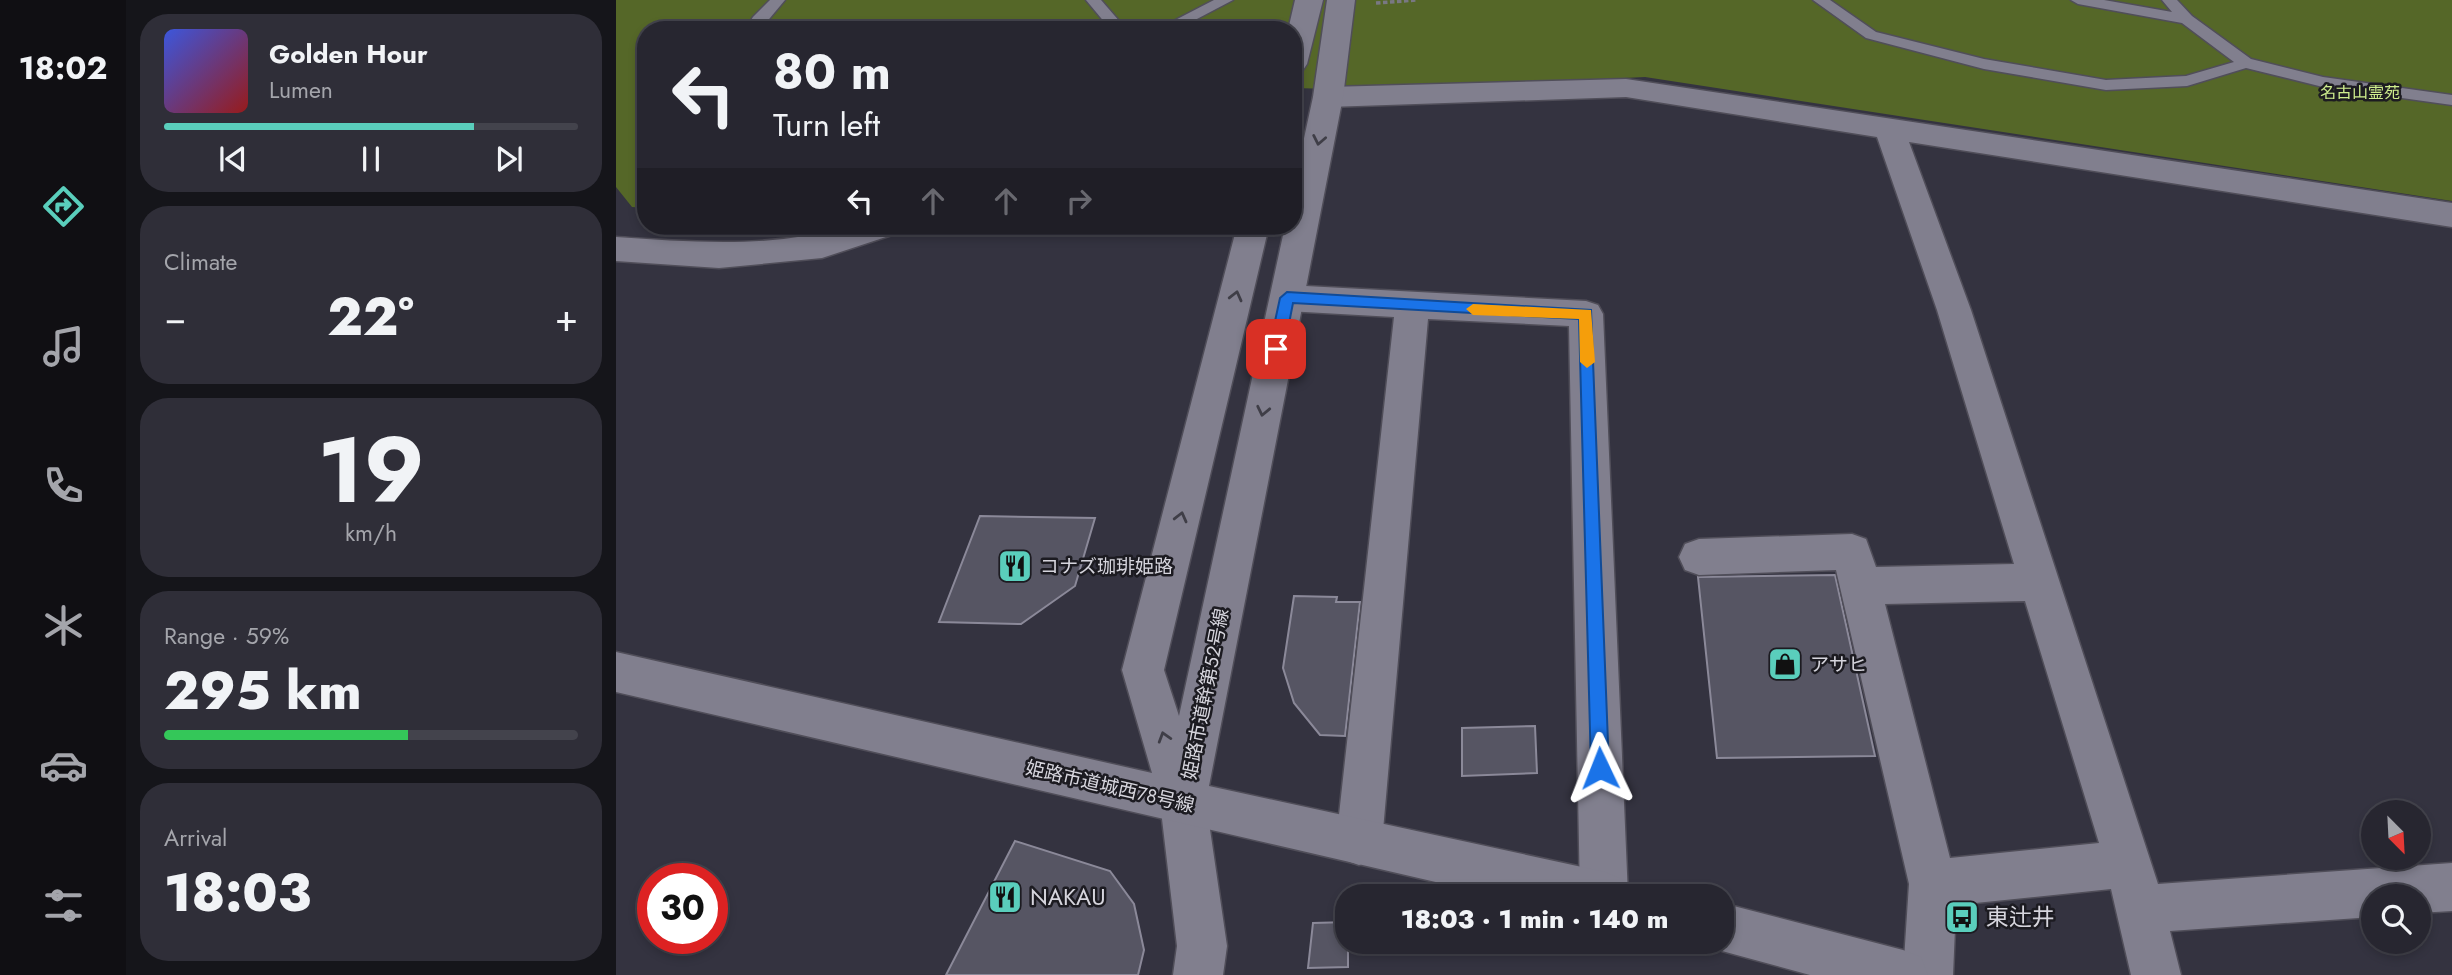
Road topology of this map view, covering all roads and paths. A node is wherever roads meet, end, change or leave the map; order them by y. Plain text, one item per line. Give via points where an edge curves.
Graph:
1 (778, 0) edge
2 (1093, 0) edge
3 (1226, 0) edge
4 (1309, 0) edge
5 (1341, 0) edge
6 (1820, 0) edge
7 (2078, 0) edge
8 (2169, 0) edge
9 (2188, 19) junction
10 (757, 21) edge
11 (1113, 21) edge
12 (1182, 21) edge
13 (1302, 28) edge
14 (2246, 63) junction
15 (1328, 97) junction
16 (2452, 100) edge
17 (1890, 130) junction
18 (2452, 215) edge
19 (1302, 224) edge
20 (856, 235) edge
21 (1251, 235) edge
22 (1300, 235) edge
23 (616, 249) edge
24 (1287, 298) junction
25 (1412, 307) junction
26 (1699, 557) dead end
27 (2040, 582) junction
28 (1860, 586) junction
29 (616, 672) edge
30 (1183, 802) junction
31 (1359, 842) junction
32 (2129, 864) junction
33 (1550, 884) edge
34 (1605, 884) edge
35 (1933, 884) junction
36 (2452, 887) edge
37 (2140, 909) junction
38 (1734, 930) edge
39 (1198, 975) edge
40 (1903, 975) edge
41 (1928, 975) edge
42 (2155, 975) edge

1 - 10 lane
2 - 11 lane
3 - 12 lane
4 - 13 street
5 - 15 street, 姫路市道幹第５２号線
6 - 14 lane via 1871,35 1984,64 2106,85 2188,81
7 - 9 lane
8 - 9 lane
9 - 14 lane
14 - 16 lane via 2323,82
15 - 17 street via 1626,88
15 -> 19 street, 姫路市道幹第５２号線
17 - 18 street
17 - 27 street via 1954,310
20 - 23 street via 822,246 719,256
30 -> 21 street, 姫路市道幹第５２号線 via 1143,670
22 -> 24 street, 姫路市道幹第５２号線
24 - 25 street
24 -> 30 street, 姫路市道幹第５２号線
25 - 31 street
25 - 34 street via 1586,314
26 - 28 street via 1852,552
27 - 28 street
27 - 32 street
28 - 35 street
29 - 30 street, 姫路市道城西78号線
30 - 31 street, 姫路市道城西78号線
30 - 39 street via 1202,946
31 - 33 street, 姫路市道城西78号線
32 - 35 street
32 - 37 street
35 - 41 street
36 - 37 street
37 - 42 street
38 - 40 street

